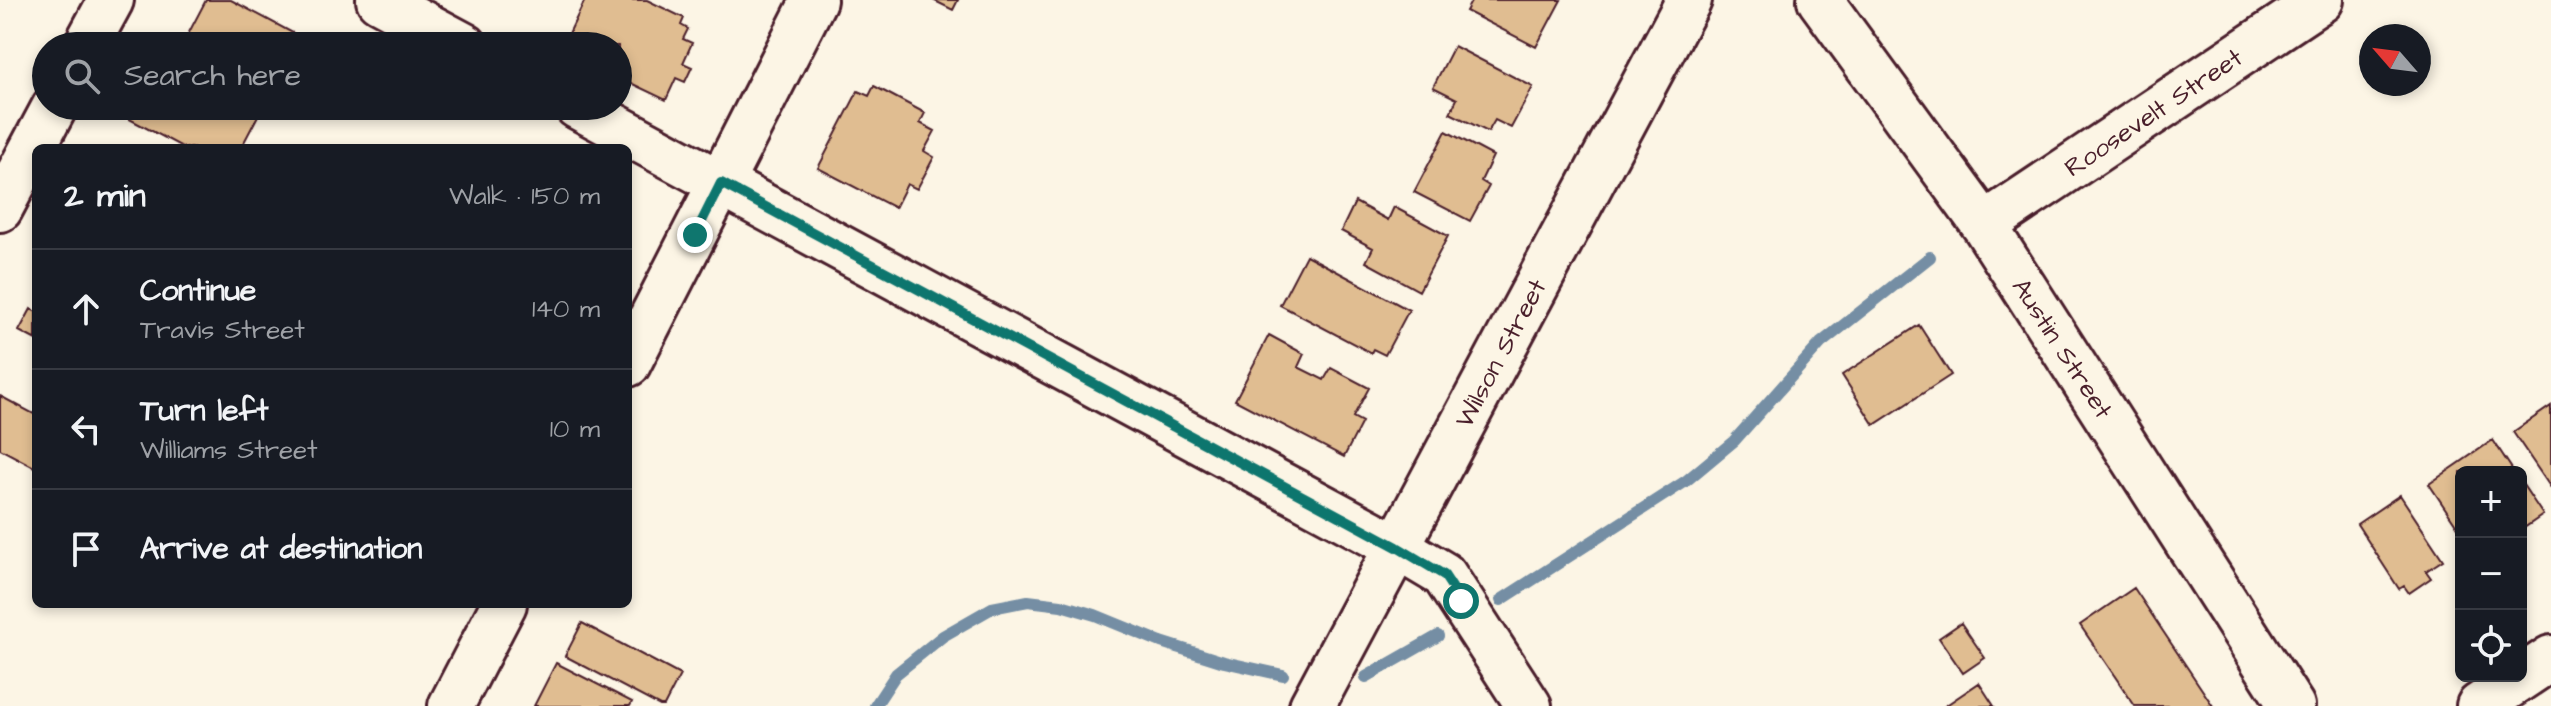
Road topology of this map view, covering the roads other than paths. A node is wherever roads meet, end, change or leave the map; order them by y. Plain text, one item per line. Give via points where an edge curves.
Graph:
1 (111, 0) edge
2 (379, 0) edge
3 (814, 0) edge
4 (1689, 0) edge
5 (1820, 0) edge
6 (2321, 0) edge
7 (94, 32) edge
8 (439, 32) edge
9 (48, 120) edge
10 (603, 120) edge
11 (35, 144) edge
12 (32, 149) edge
13 (721, 183) junction
14 (0, 209) edge
15 (1984, 225) junction
16 (632, 356) edge
17 (1397, 547) junction
18 (502, 608) edge
19 (2551, 658) edge
20 (451, 706) edge
21 (1312, 706) edge
22 (1529, 706) edge
23 (2292, 706) edge
24 (2479, 706) edge

1 - 7 street
2 - 8 street
3 - 13 street
4 - 17 street, Wilson Street
5 - 15 street, Austin Street
6 - 15 street, Roosevelt Street
9 - 11 street
10 - 13 street
12 - 14 street
13 - 16 street
13 - 17 street
15 - 23 street, Austin Street
17 - 21 street, Wilson Street
17 - 22 street via 1444,575
18 - 20 street
19 - 24 street

